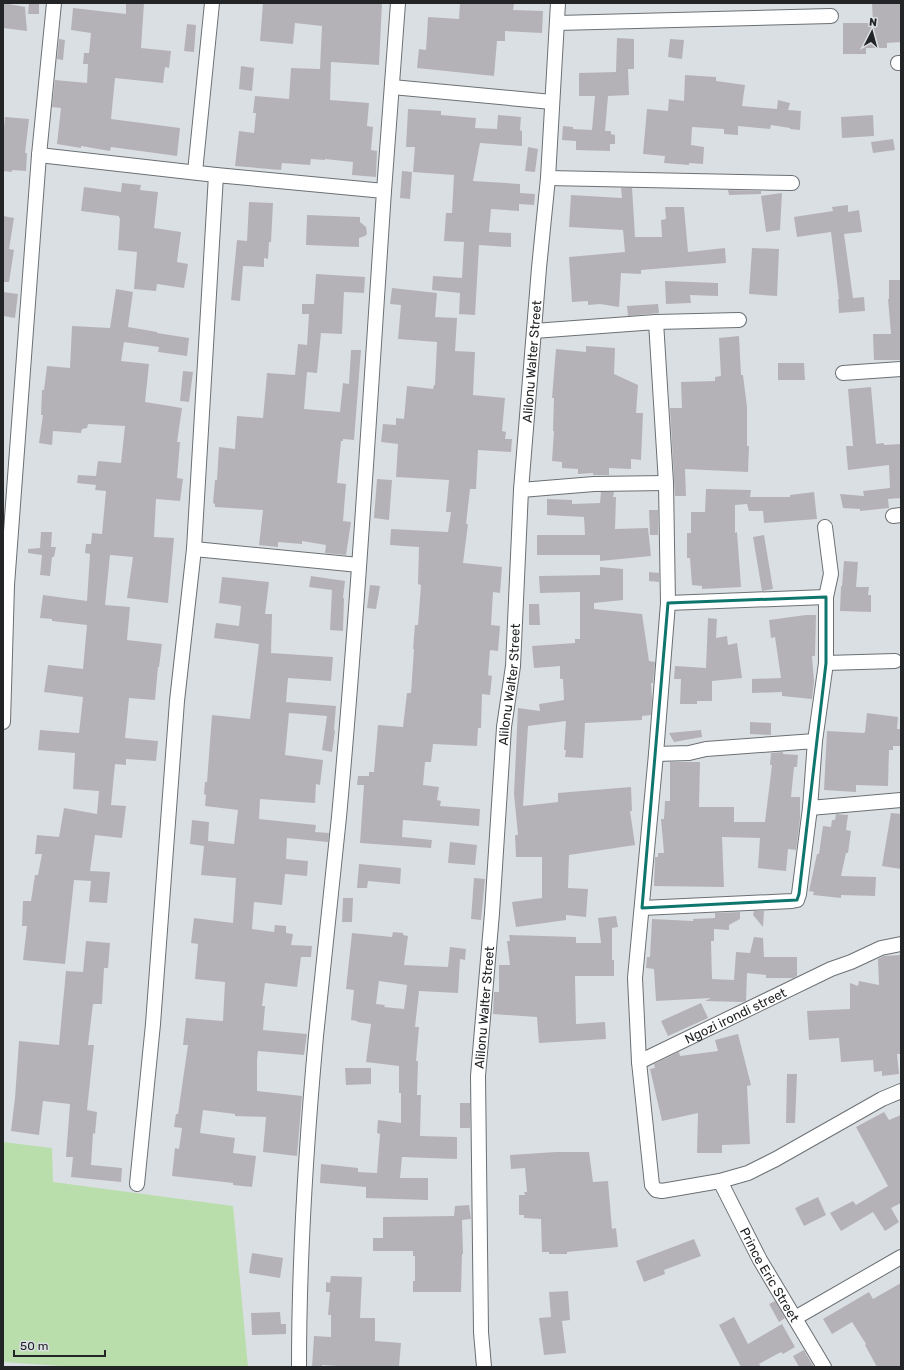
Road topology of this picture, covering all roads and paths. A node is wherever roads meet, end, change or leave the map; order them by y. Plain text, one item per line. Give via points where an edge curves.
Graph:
1 (54, 3) edge
2 (212, 3) edge
3 (398, 3) edge
4 (558, 3) edge
5 (831, 16) dead end
6 (557, 23) junction
7 (392, 87) junction
8 (552, 102) junction
9 (39, 156) junction
10 (195, 172) junction
11 (216, 175) junction
12 (548, 178) junction
13 (792, 183) dead end
14 (384, 191) junction
15 (739, 320) dead end
16 (656, 322) junction
17 (534, 331) junction
18 (901, 369) edge
19 (843, 373) dead end
20 (666, 483) junction
21 (521, 490) junction
22 (825, 527) dead end
23 (194, 549) junction
24 (359, 565) junction
25 (826, 597) junction
26 (668, 603) junction
27 (895, 661) dead end
28 (826, 663) junction
29 (3, 722) edge
30 (815, 741) junction
31 (656, 754) junction
32 (901, 800) edge
33 (810, 808) junction
34 (642, 908) junction
35 (901, 944) edge
36 (639, 1062) junction
37 (901, 1091) edge
38 (720, 1181) junction
39 (136, 1184) dead end
40 (901, 1257) edge
41 (795, 1318) junction
42 (299, 1367) edge
43 (484, 1367) edge
44 (824, 1367) edge

1 - 9 street
2 - 10 street
3 - 7 street
4 - 6 street, Alilonu Walter Street
5 - 6 street
6 - 8 street, Alilonu Walter Street
7 - 8 street
7 - 14 street
8 - 12 street, Alilonu Walter Street
9 - 10 street
9 - 29 street via 7,585
10 - 11 street
11 - 14 street
11 - 23 street
12 - 13 street
12 - 17 street, Alilonu Walter Street
14 - 24 street
15 - 16 street
16 - 17 street
16 - 20 street
17 - 21 street, Alilonu Walter Street
18 - 19 street
20 - 21 street via 594,484
20 - 26 street
21 - 43 street, Alilonu Walter Street via 513,666 504,727 478,1076 481,1332
22 - 25 street via 830,574
23 - 24 street
23 - 39 street via 177,701 153,1024
24 - 42 street via 338,823 307,1136 301,1229
25 - 26 street
25 - 28 street
26 - 31 street
27 - 28 street
28 - 30 street
30 - 31 street
30 - 33 street
31 - 34 street
32 - 33 street
33 - 34 street via 797,900
34 - 36 street via 635,978
35 - 36 street, Ngozi irondi street via 881,948 831,968
36 - 38 street via 652,1185 656,1190 662,1191
37 - 38 street via 882,1098 748,1173
38 - 41 street, Prince Eric Street via 760,1260
40 - 41 street
41 - 44 street, Prince Eric Street

